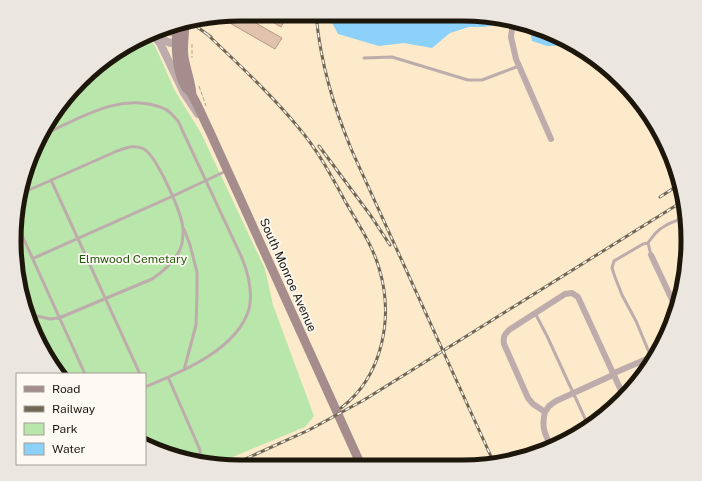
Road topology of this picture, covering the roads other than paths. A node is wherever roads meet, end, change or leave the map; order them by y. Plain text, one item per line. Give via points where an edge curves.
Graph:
1 (512, 27) edge
2 (184, 28) edge
3 (181, 29) edge
4 (171, 33) edge
5 (158, 37) edge
6 (184, 37) junction
7 (156, 38) edge
8 (364, 58) dead end
9 (519, 66) junction
10 (50, 132) edge
11 (210, 132) junction
12 (552, 139) dead end
13 (228, 170) junction
14 (51, 180) junction
15 (206, 180) junction
16 (26, 191) edge
17 (173, 196) junction
18 (679, 220) edge
19 (183, 228) junction
20 (21, 232) edge
21 (79, 238) junction
22 (648, 243) junction
23 (651, 255) joint
24 (34, 258) junction
25 (106, 299) junction
26 (673, 301) edge
27 (535, 313) junction
28 (35, 316) edge
29 (59, 318) junction
30 (650, 354) edge
31 (646, 359) edge
32 (184, 370) junction
33 (85, 373) edge
34 (140, 373) edge
35 (613, 374) junction
36 (168, 377) junction
37 (146, 387) edge
38 (621, 391) edge
39 (573, 393) junction
40 (545, 412) junction
41 (586, 421) edge
42 (548, 442) edge
43 (200, 456) edge
44 (359, 460) edge

1 - 9 street via 511,37
2 - 6 main road, South Monroe Avenue
3 - 6 main road, South Monroe Avenue
4 - 6 street
5 - 6 street via 170,43
6 - 11 main road, South Monroe Avenue via 181,72 186,87
7 - 11 street via 184,93
8 - 9 lane via 392,58 468,80 482,80
9 - 12 street
10 - 15 lane via 115,104 138,102 153,105 166,109 178,121
11 - 13 main road, South Monroe Avenue
13 - 15 lane
13 - 44 main road, South Monroe Avenue
14 - 16 lane
14 - 17 lane via 132,146 143,149 152,157
14 - 21 lane
15 - 17 lane
15 - 32 lane via 248,274 249,308 236,333 222,346
17 - 19 lane
17 - 21 lane
18 - 22 lane via 665,225 654,233
19 - 25 lane via 181,247 163,271 152,279
19 - 32 lane via 197,272 196,325
20 - 24 lane
21 - 24 lane
21 - 25 lane
22 - 23 lane
22 - 30 lane via 614,261 612,268
23 - 26 street
24 - 29 lane
25 - 29 lane
25 - 34 lane
27 - 35 street via 565,294 572,293 578,297
27 - 39 lane
27 - 40 street via 504,334 503,338 528,398
28 - 29 lane
29 - 33 lane
31 - 35 street
32 - 36 lane
35 - 38 street
35 - 39 street
36 - 37 lane
36 - 43 lane via 200,450
39 - 40 street via 549,406
39 - 41 lane
40 - 42 street via 542,425

